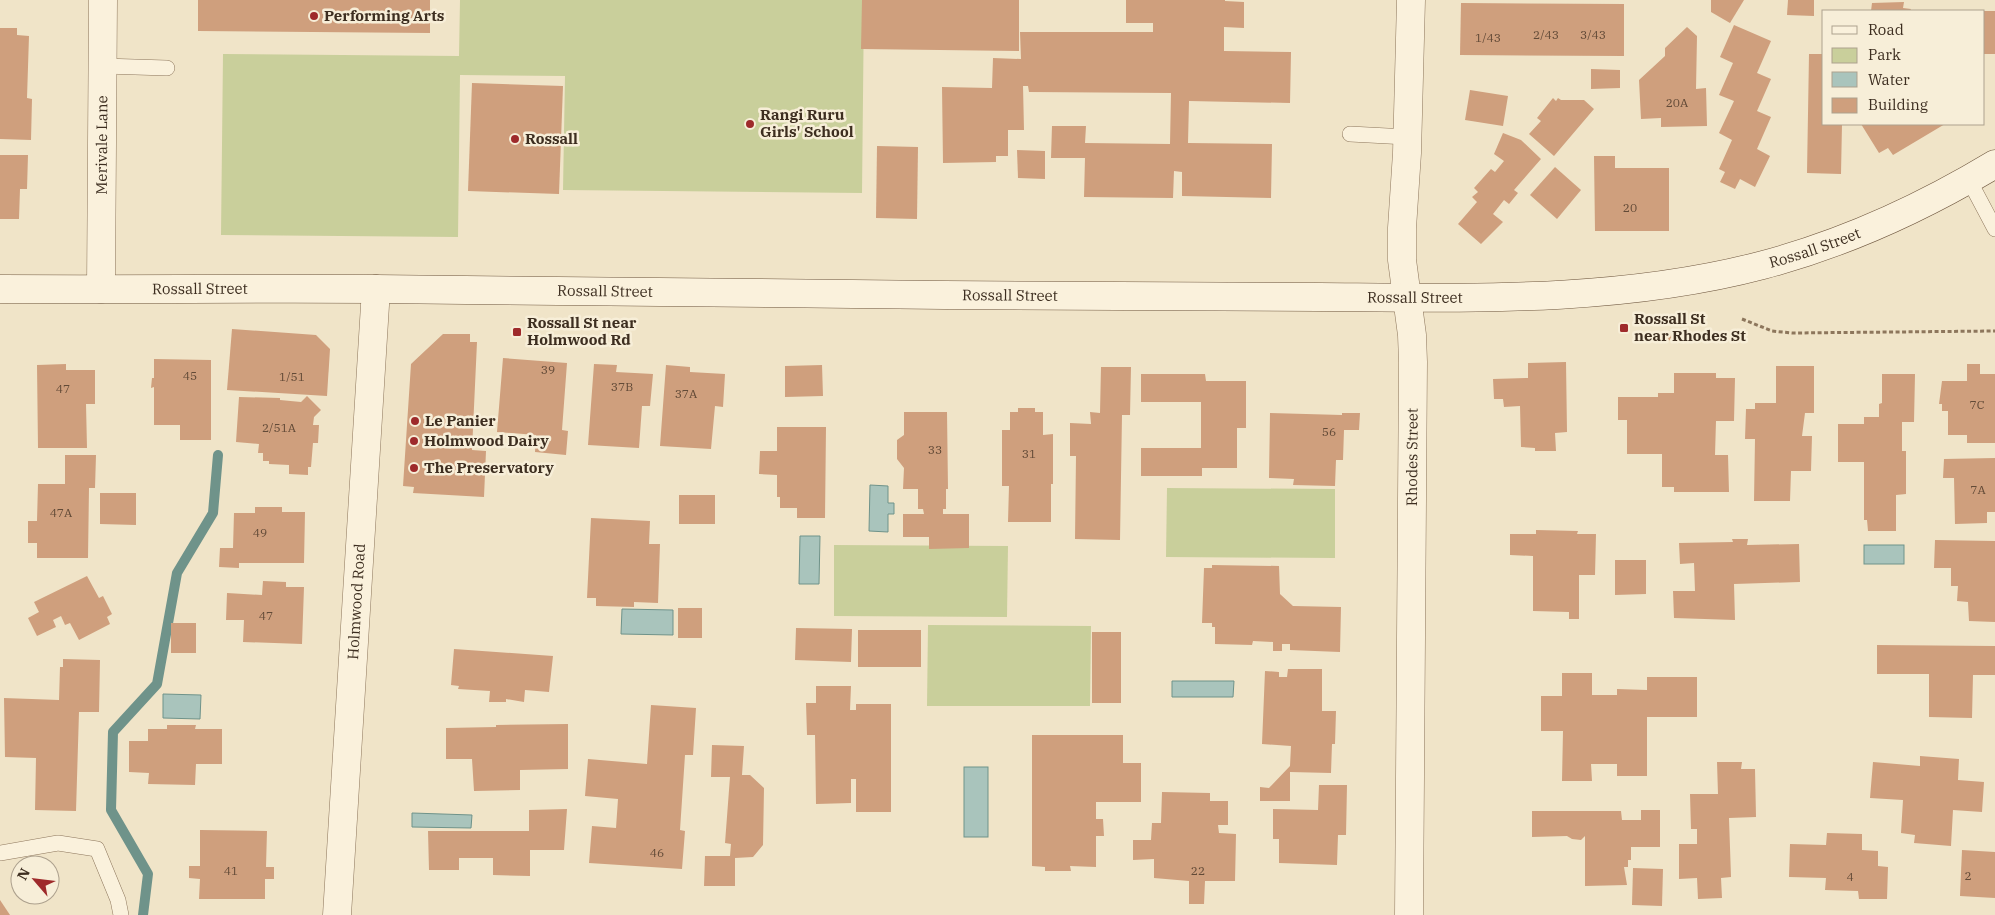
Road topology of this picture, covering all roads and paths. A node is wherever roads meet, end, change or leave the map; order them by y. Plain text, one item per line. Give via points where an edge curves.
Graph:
1 (103, 0) edge
2 (1411, 0) edge
3 (103, 66) junction
4 (167, 68) dead end
5 (1350, 134) dead end
6 (1407, 137) junction
7 (1995, 164) edge
8 (1969, 180) junction
9 (1995, 229) edge
10 (0, 289) edge
11 (376, 289) junction
12 (101, 290) junction
13 (1406, 298) junction
14 (1742, 319) dead end
15 (1995, 331) edge
16 (0, 853) edge
17 (121, 915) edge
18 (337, 915) edge
19 (1409, 915) edge

1 - 3 main road, Merivale Lane
2 - 6 main road, Rhodes Street
3 - 4 lane
3 - 12 main road, Merivale Lane
5 - 6 lane
6 - 13 main road, Rhodes Street via 1402,228
7 - 8 main road, Rossall Street
8 - 9 lane
8 - 13 main road, Rossall Street via 1903,215 1858,234 1760,266 1699,279 1554,295
10 - 12 main road, Rossall Street
11 - 12 main road, Rossall Street
11 - 13 main road, Rossall Street
11 - 18 main road, Holmwood Road
13 - 19 main road, Rhodes Street via 1413,362
14 - 15 path via 1772,331 1792,333
16 - 17 lane via 58,843 97,849

